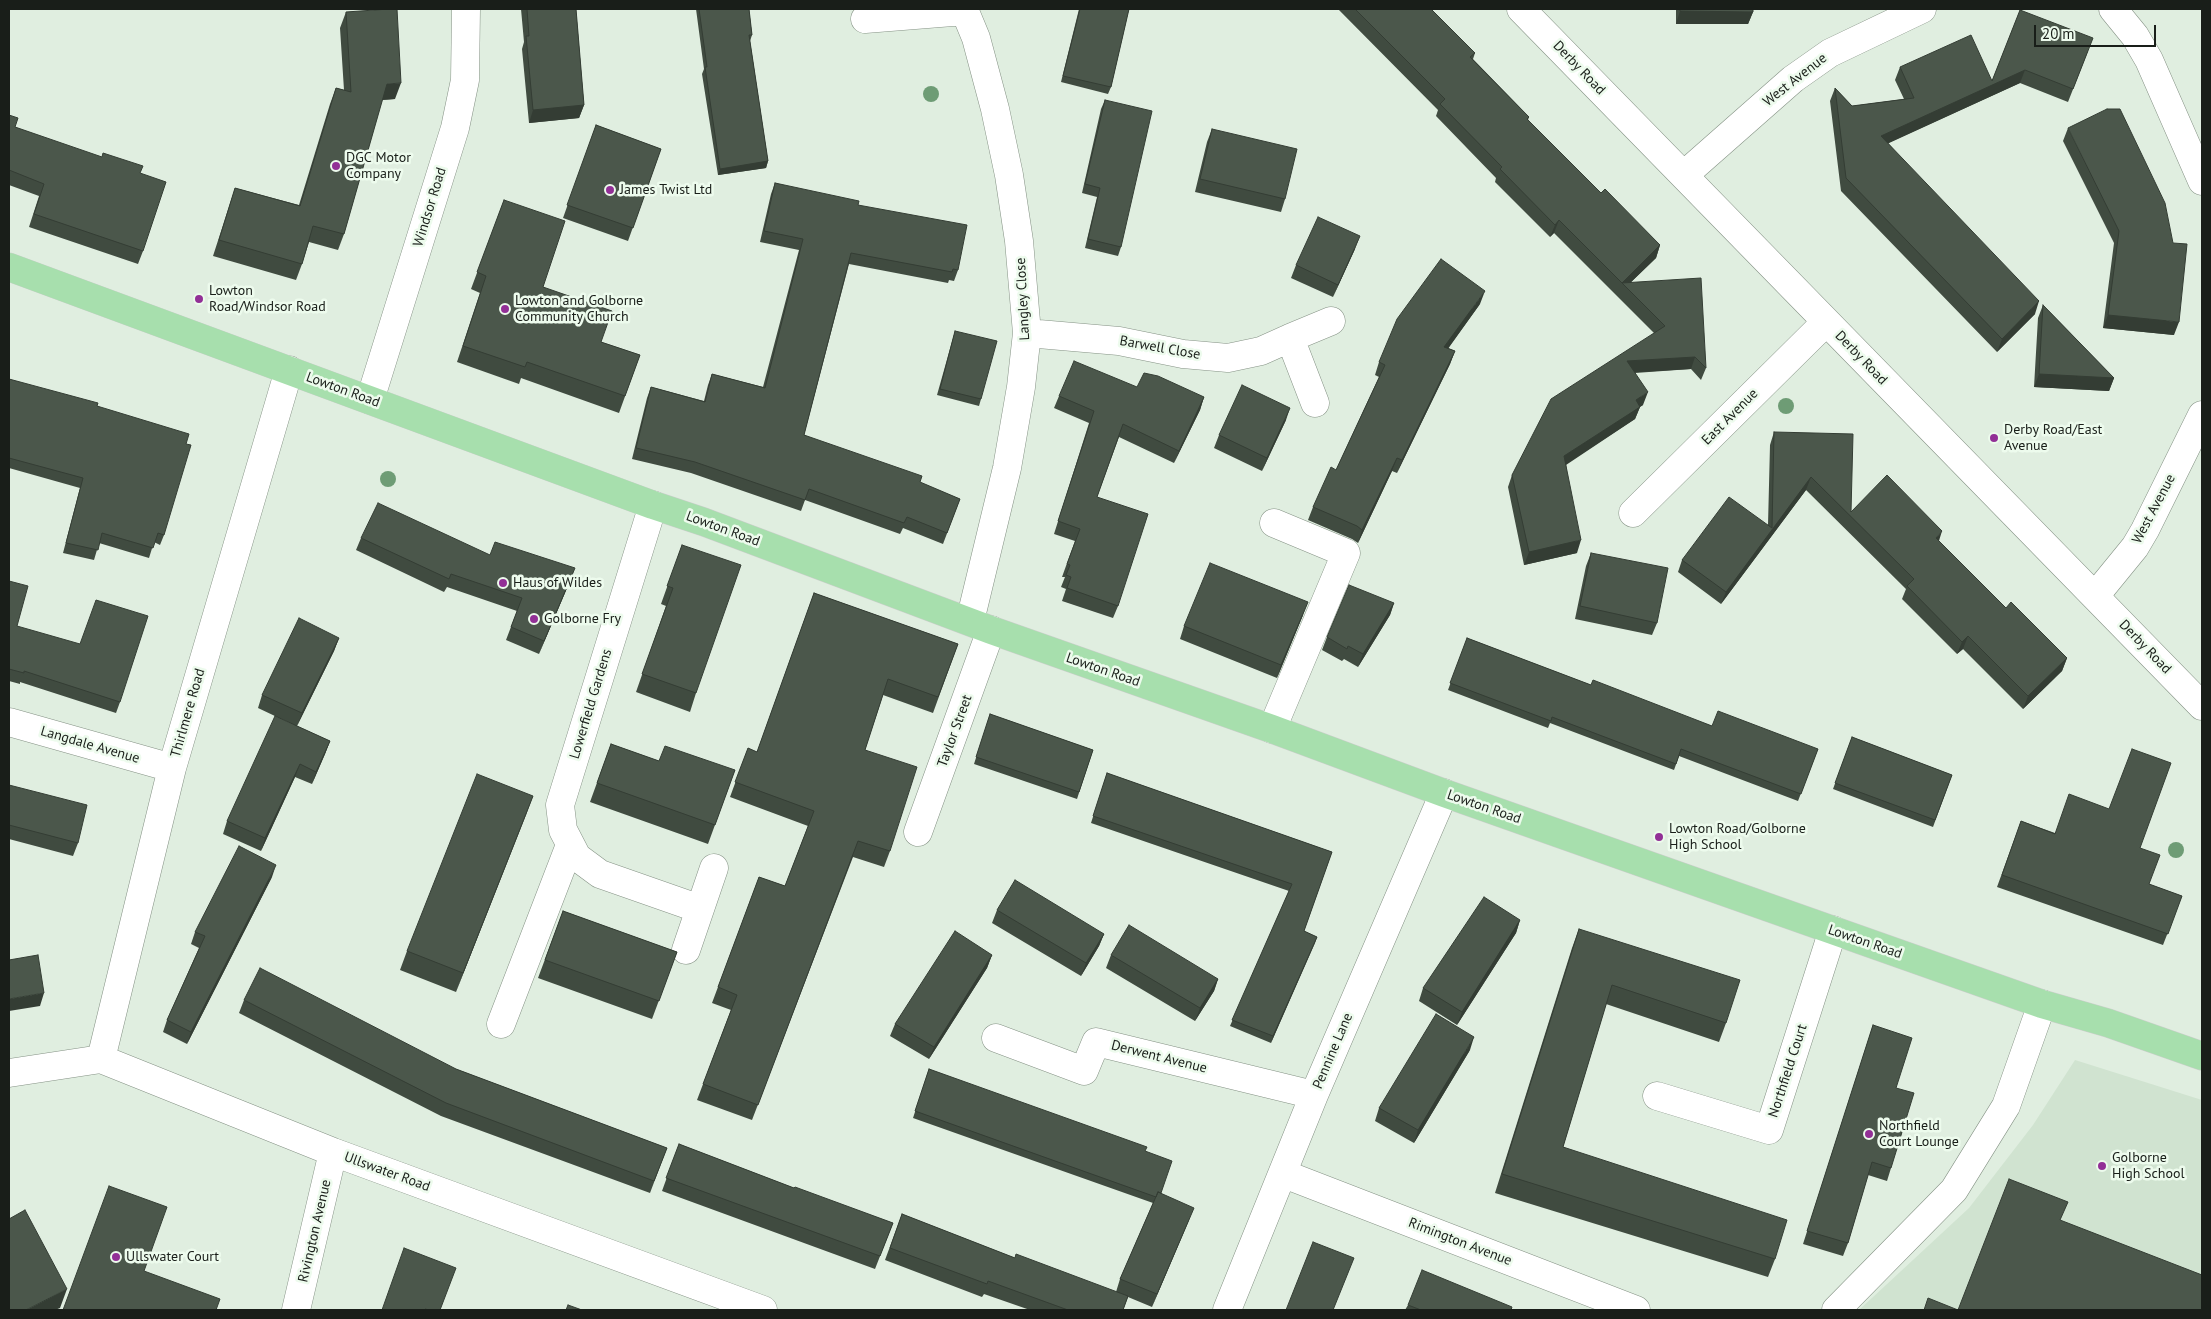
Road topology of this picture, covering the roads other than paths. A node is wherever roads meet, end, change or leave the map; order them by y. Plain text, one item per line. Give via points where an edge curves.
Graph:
1 (466, 9) edge
2 (1521, 9) edge
3 (1922, 9) edge
4 (2113, 9) edge
5 (964, 10) edge
6 (866, 19) dead end
7 (1684, 175) junction
8 (2202, 180) edge
9 (9, 267) edge
10 (1331, 322) dead end
11 (1826, 322) junction
12 (1027, 334) junction
13 (1290, 338) junction
14 (289, 370) junction
15 (370, 400) junction
16 (1315, 403) dead end
17 (2202, 415) edge
18 (653, 505) junction
19 (1633, 513) dead end
20 (1274, 523) dead end
21 (2094, 596) junction
22 (981, 626) junction
23 (2202, 706) edge
24 (9, 722) edge
25 (1272, 729) junction
26 (172, 768) junction
27 (1444, 793) junction
28 (918, 832) dead end
29 (570, 845) junction
30 (714, 868) dead end
31 (700, 909) junction
32 (1833, 930) junction
33 (686, 950) dead end
34 (2042, 1004) junction
35 (501, 1024) dead end
36 (996, 1038) dead end
37 (2202, 1056) edge
38 (101, 1059) junction
39 (9, 1073) edge
40 (1314, 1095) junction
41 (1657, 1096) dead end
42 (333, 1152) junction
43 (1284, 1174) junction
44 (296, 1310) edge
45 (763, 1310) edge
46 (1227, 1310) edge
47 (1636, 1310) edge
48 (1836, 1310) edge

1 - 15 street, Windsor Road via 464,80 455,128
2 - 7 street, Derby Road
3 - 7 street, West Avenue via 1830,53 1800,74
4 - 8 street via 2135,36 2148,60
5 - 6 street
5 - 12 street, Langley Close via 976,38 1009,175 1019,241
7 - 11 street, Derby Road
9 - 14 main road, Lowton Road
10 - 13 street, Barwell Close
11 - 19 street, East Avenue
11 - 21 street, Derby Road
12 - 13 street, Barwell Close via 1119,341 1183,354 1228,358 1261,351
12 - 22 street, Langley Close
13 - 16 street
14 - 15 main road, Lowton Road
14 - 26 street, Thirlmere Road
15 - 18 main road, Lowton Road
17 - 21 street, West Avenue via 2145,530
18 - 22 main road, Lowton Road
18 - 29 street, Lowerfield Gardens via 560,805 563,830
20 - 25 street via 1346,554
21 - 23 street, Derby Road
22 - 25 main road, Lowton Road
22 - 28 street, Taylor Street
24 - 26 street, Langdale Avenue
25 - 27 main road, Lowton Road
26 - 38 street, Thirlmere Road
27 - 32 main road, Lowton Road
27 - 40 street, Pennine Lane
29 - 31 street, Lowerfield Gardens via 577,857 600,874
29 - 35 street
30 - 31 street
31 - 33 street
32 - 34 main road, Lowton Road
32 - 41 street, Northfield Court via 1769,1130
34 - 37 main road, Lowton Road via 2115,1025
34 - 48 street via 2006,1106 1954,1190
36 - 40 street, Derwent Avenue via 1084,1071 1096,1042
38 - 39 street
38 - 42 street, Ullswater Road
40 - 43 street, Pennine Lane
42 - 44 street, Rivington Avenue
42 - 45 street, Ullswater Road
43 - 46 street, Pennine Lane
43 - 47 street, Rimington Avenue

